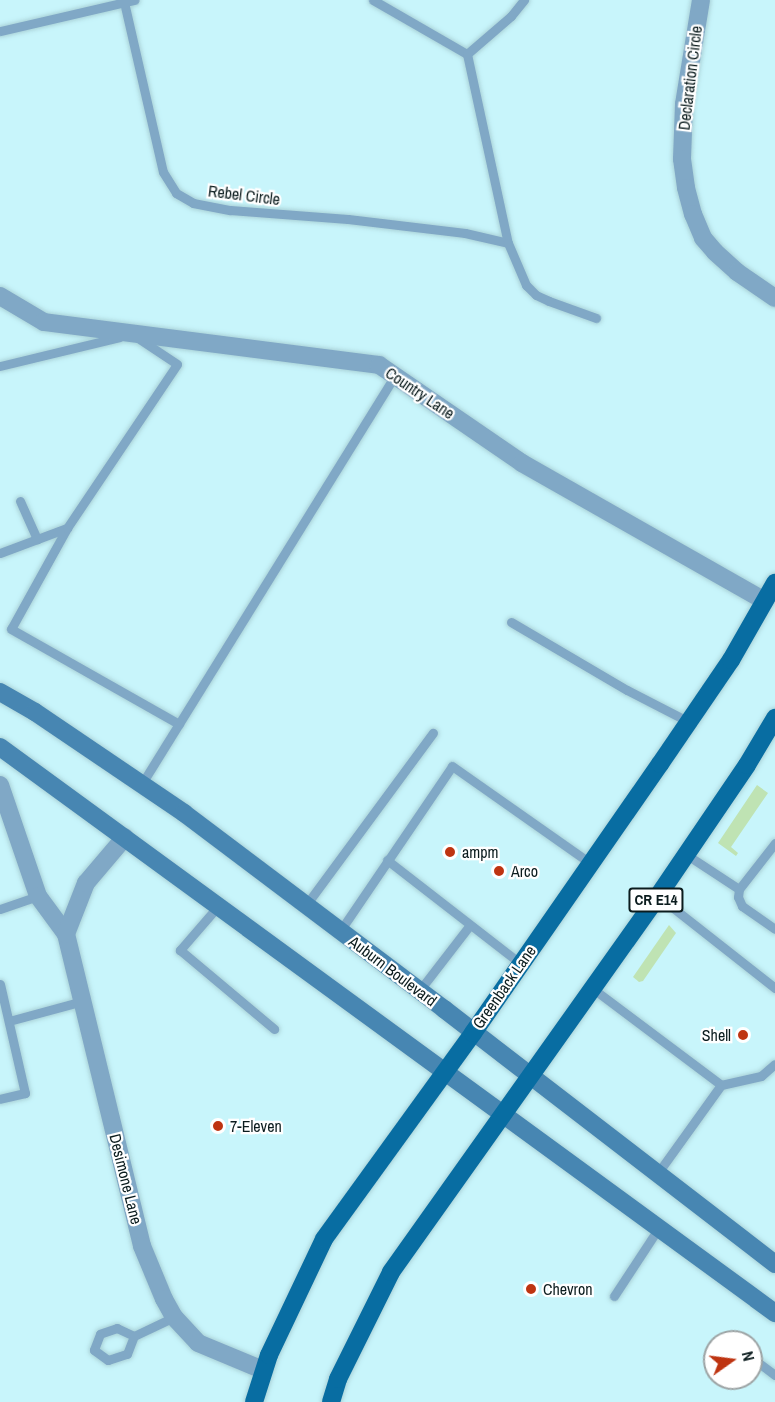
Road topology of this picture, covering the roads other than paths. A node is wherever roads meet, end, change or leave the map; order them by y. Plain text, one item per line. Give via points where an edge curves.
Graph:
1 (134, 0) edge
2 (373, 0) edge
3 (524, 0) edge
4 (701, 0) edge
5 (124, 2) junction
6 (0, 31) edge
7 (467, 54) junction
8 (508, 243) junction
9 (0, 296) edge
10 (775, 298) edge
11 (596, 318) dead end
12 (133, 334) junction
13 (0, 366) edge
14 (395, 376) junction
15 (20, 501) dead end
16 (67, 528) junction
17 (37, 539) junction
18 (0, 553) edge
19 (775, 583) edge
20 (765, 601) junction
21 (511, 622) dead end
22 (0, 692) edge
23 (689, 722) junction
24 (179, 724) junction
25 (774, 724) edge
26 (433, 732) dead end
27 (0, 747) edge
28 (0, 785) edge
29 (141, 785) junction
30 (7, 820) edge
31 (125, 837) junction
32 (774, 847) edge
33 (687, 855) junction
34 (387, 860) junction
35 (590, 863) junction
36 (739, 889) junction
37 (38, 896) junction
38 (658, 896) junction
39 (219, 905) junction
40 (306, 905) junction
41 (0, 909) edge
42 (470, 925) junction
43 (775, 929) edge
44 (340, 931) junction
45 (66, 934) junction
46 (520, 963) junction
47 (0, 984) edge
48 (592, 988) junction
49 (775, 988) edge
50 (419, 991) junction
51 (83, 1001) junction
52 (9, 1021) junction
53 (274, 1029) dead end
54 (473, 1033) junction
55 (775, 1064) edge
56 (443, 1072) junction
57 (528, 1076) junction
58 (721, 1085) junction
59 (0, 1099) edge
60 (501, 1115) junction
61 (657, 1174) junction
62 (658, 1229) junction
63 (775, 1264) edge
64 (614, 1296) dead end
65 (775, 1313) edge
66 (174, 1317) junction
67 (134, 1336) dead end
68 (263, 1370) junction
69 (254, 1402) edge
70 (331, 1402) edge

1 - 5 lane
2 - 7 lane
3 - 7 lane
4 - 10 street, Declaration Circle via 684,104 682,159 686,188 693,214 715,252
5 - 6 lane
5 - 8 lane, Rebel Circle via 163,171 176,193 193,203 230,210 360,220 465,233
7 - 8 lane
8 - 11 lane via 526,285 536,295
9 - 12 street, Country Lane via 44,322
12 - 13 lane
12 - 14 street, Country Lane via 379,365
12 - 16 lane via 177,364
14 - 20 street, Country Lane via 522,463
14 - 24 lane
15 - 17 lane
16 - 17 lane
16 - 24 lane via 11,629
17 - 18 lane
19 - 20 main road, Greenback Lane
20 - 23 main road, Greenback Lane
21 - 23 lane
22 - 29 main road, Auburn Boulevard
23 - 35 main road, Greenback Lane
24 - 29 lane
25 - 33 main road, CR E14
26 - 40 lane
27 - 31 main road
28 - 30 street, Desimone Lane
29 - 40 main road, Auburn Boulevard
30 - 37 street, Desimone Lane
31 - 39 main road
31 - 45 street via 86,883
32 - 36 lane
33 - 36 lane
33 - 38 main road, CR E14
34 - 35 lane via 452,766
34 - 42 lane
34 - 44 lane
35 - 46 main road, Greenback Lane
36 - 43 lane via 742,906
37 - 41 lane
37 - 45 street, Desimone Lane
38 - 48 main road, CR E14
38 - 49 lane
39 - 53 lane via 180,950
39 - 56 main road
40 - 44 main road, Auburn Boulevard
42 - 46 lane
42 - 50 lane
44 - 50 main road, Auburn Boulevard
45 - 51 street, Desimone Lane
46 - 54 main road, Greenback Lane
47 - 52 lane
48 - 57 main road, CR E14
48 - 58 lane
50 - 54 main road, Auburn Boulevard
51 - 52 lane
51 - 66 street, Desimone Lane via 142,1245
52 - 59 lane via 26,1093
54 - 56 main road, Greenback Lane
54 - 57 main road, Auburn Boulevard
55 - 58 lane via 761,1076
56 - 60 main road
56 - 68 main road, Greenback Lane via 324,1239
57 - 60 main road, CR E14
57 - 61 main road, Auburn Boulevard
58 - 61 lane
60 - 62 main road
60 - 70 main road, CR E14 via 391,1272 346,1360
61 - 63 main road, Auburn Boulevard
62 - 64 lane
62 - 65 main road
66 - 67 lane
66 - 68 street, Desimone Lane via 198,1343
68 - 69 main road, Greenback Lane

